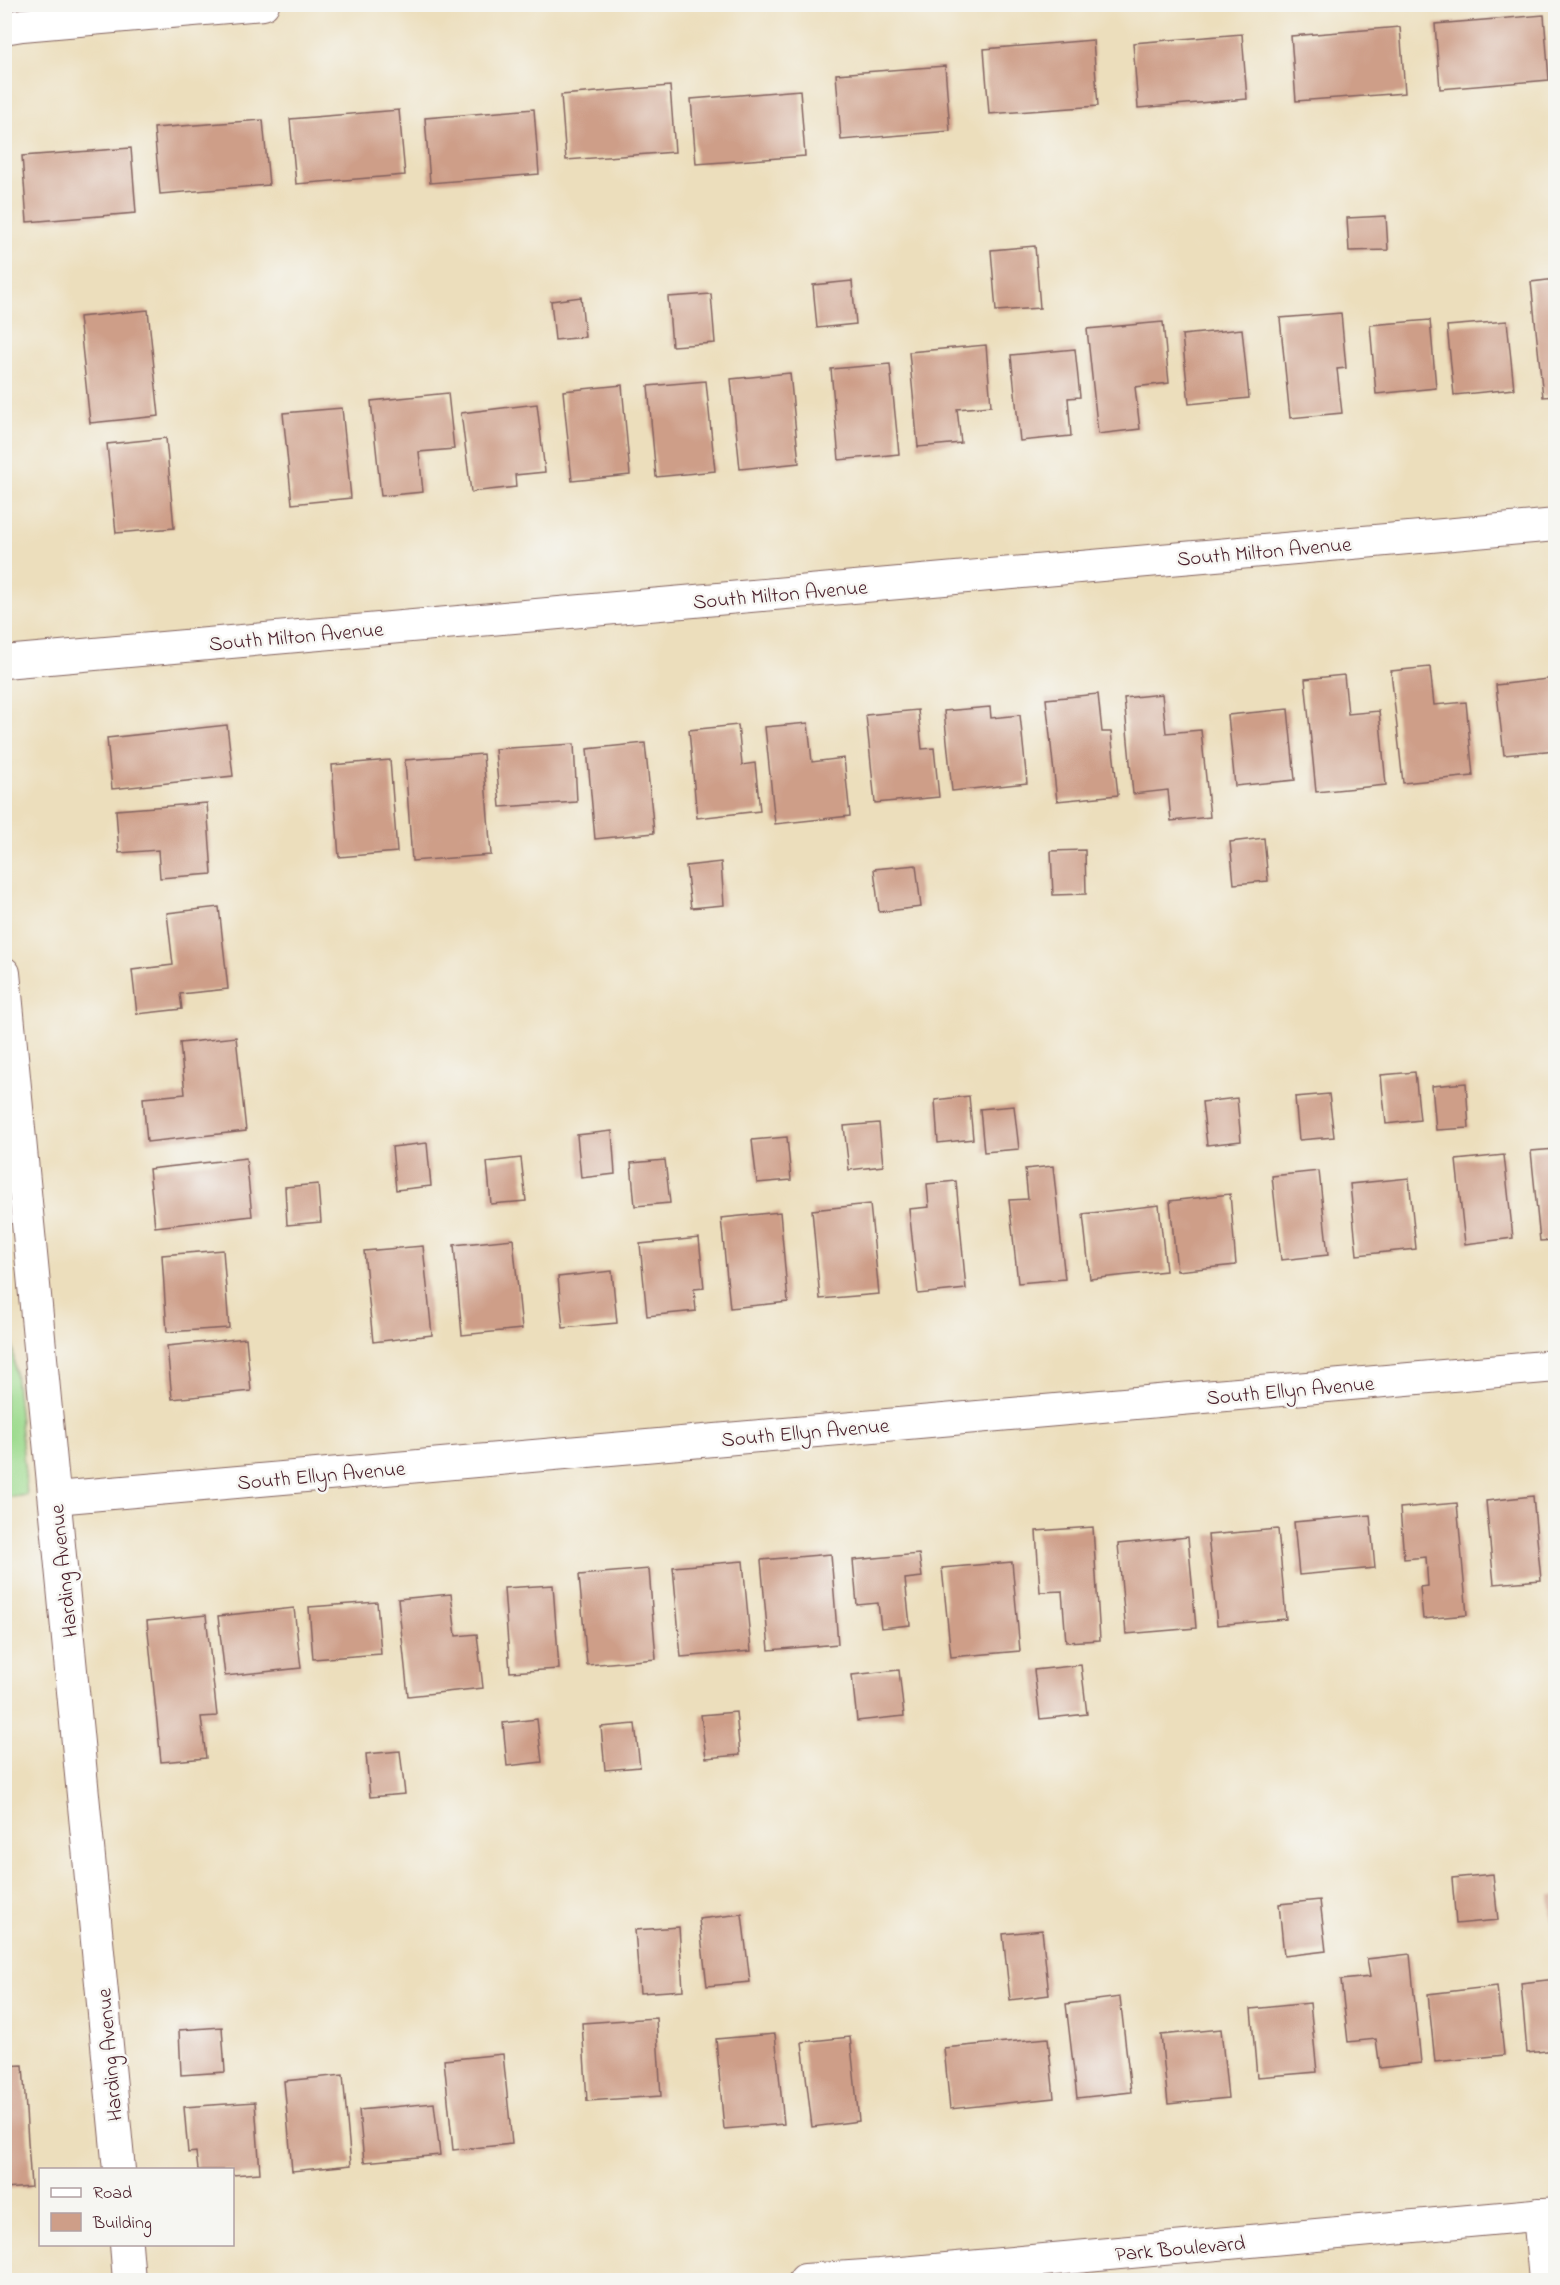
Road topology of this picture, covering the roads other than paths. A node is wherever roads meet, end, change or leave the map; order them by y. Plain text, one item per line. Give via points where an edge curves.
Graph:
1 (263, 4) edge
2 (4, 28) edge
3 (1556, 525) edge
4 (4, 662) edge
5 (4, 973) edge
6 (1556, 1366) edge
7 (56, 1498) junction
8 (119, 2168) edge
9 (1547, 2213) edge
10 (126, 2246) edge
11 (880, 2278) edge
12 (129, 2280) edge
13 (805, 2280) edge
14 (1545, 2280) edge

1 - 2 street
3 - 4 street, South Milton Avenue
5 - 7 street, Harding Avenue
6 - 7 street, South Ellyn Avenue
7 - 8 street, Harding Avenue
9 - 11 street, Park Boulevard
9 - 14 street
10 - 12 street
11 - 13 street, Park Boulevard

